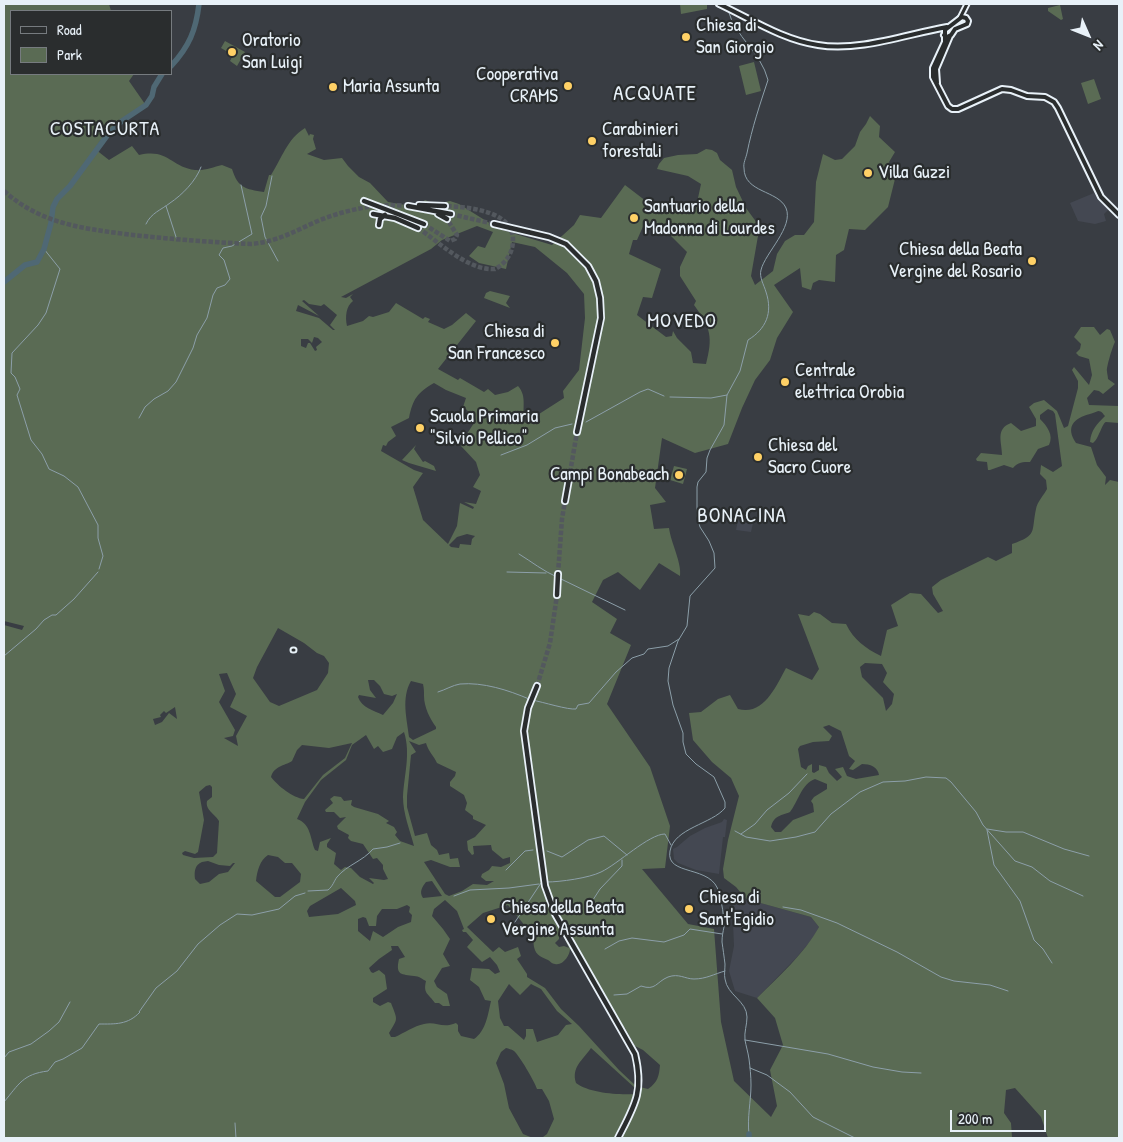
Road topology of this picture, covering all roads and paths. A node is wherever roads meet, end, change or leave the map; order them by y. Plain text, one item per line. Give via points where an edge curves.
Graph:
1 (720, 4) edge
2 (967, 4) edge
3 (960, 18) junction
4 (966, 18) junction
5 (948, 27) junction
6 (928, 31) junction
7 (944, 34) junction
8 (950, 36) junction
9 (938, 88) junction
10 (364, 201) dead end
11 (445, 206) tunnel mouth
12 (422, 208) junction
13 (389, 211) junction
14 (451, 214) tunnel mouth
15 (385, 215) junction
16 (1119, 215) edge
17 (446, 219) tunnel mouth
18 (424, 224) tunnel mouth
19 (494, 224) tunnel mouth
20 (379, 225) dead end
21 (418, 228) tunnel mouth
22 (577, 432) tunnel mouth
23 (569, 479) tunnel mouth
24 (565, 501) tunnel mouth
25 (558, 574) tunnel mouth
26 (557, 595) tunnel mouth
27 (537, 686) tunnel mouth
28 (618, 1138) edge

1 - 6 main road via 786,35 819,46 862,44
2 - 3 street
2 - 4 street
3 - 4 main road
3 - 5 main road
4 - 8 main road via 966,24 955,29
5 - 6 main road
5 - 7 main road
6 - 7 main road
7 - 8 main road
7 - 9 main road via 945,42 933,71 933,80
8 - 9 main road via 936,69
9 - 16 main road via 954,110 1002,89 1052,101 1101,197
10 - 13 highway
11 - 12 highway via 408,206
12 - 14 highway
12 - 17 highway
13 - 15 highway via 379,210 373,214
13 - 18 highway
15 - 20 highway
15 - 21 highway
19 - 22 highway via 566,244 588,266 596,281 601,318
23 - 24 highway
25 - 26 highway
27 - 28 highway via 528,708 524,731 541,870 552,906 635,1054 640,1073 635,1103

